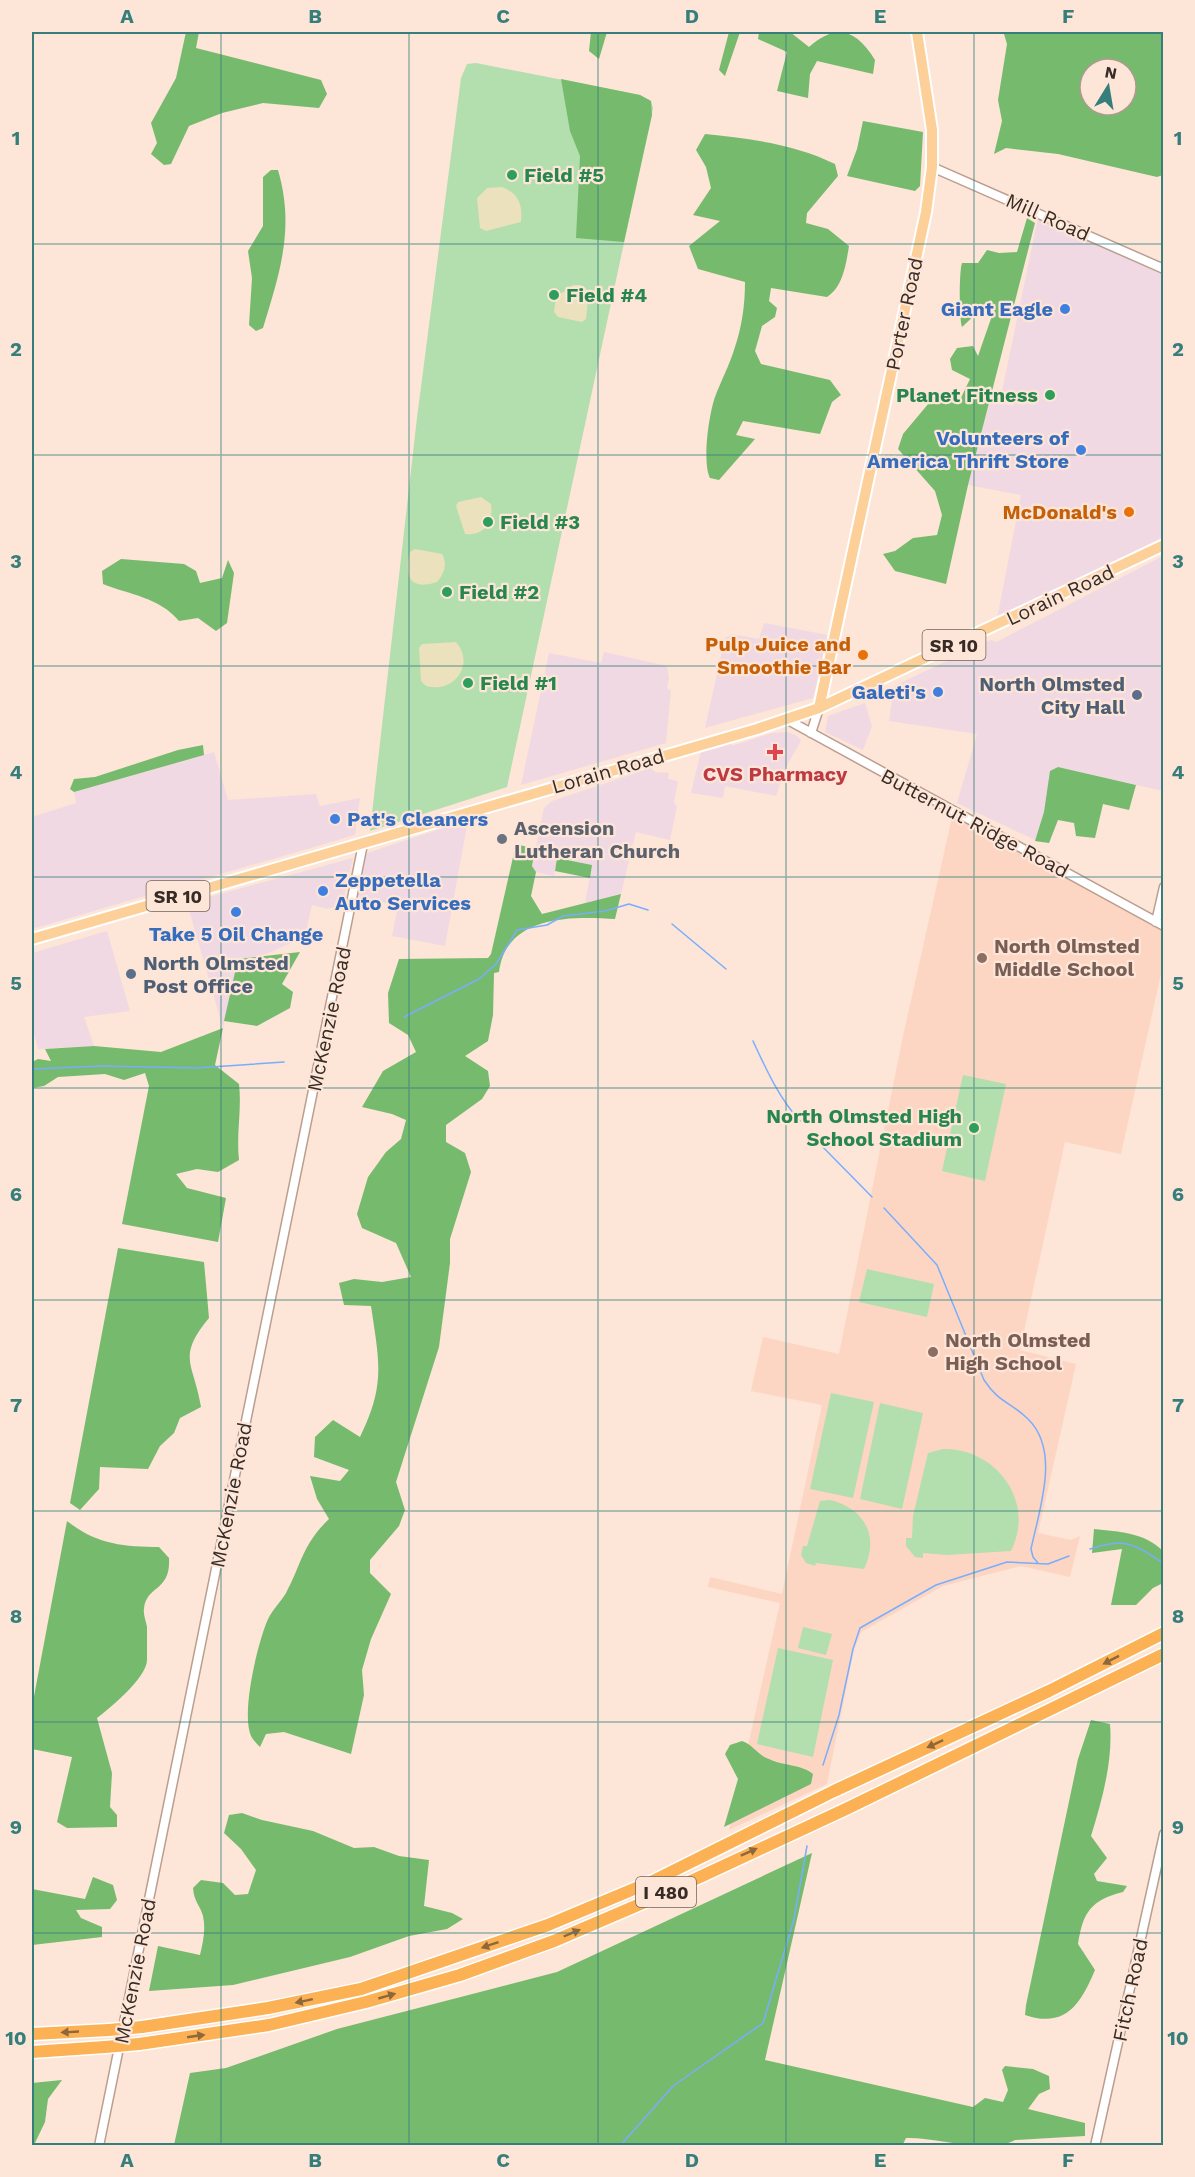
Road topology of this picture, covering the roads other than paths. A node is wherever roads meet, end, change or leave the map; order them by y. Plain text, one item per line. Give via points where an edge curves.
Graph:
1 (917, 32) edge
2 (932, 167) junction
3 (1164, 269) edge
4 (1164, 545) edge
5 (819, 708) junction
6 (786, 720) junction
7 (812, 733) junction
8 (363, 844) junction
9 (1164, 887) edge
10 (1160, 924) edge
11 (32, 939) edge
12 (1164, 1633) edge
13 (1164, 1654) edge
14 (1164, 1834) edge
15 (32, 2034) edge
16 (32, 2052) edge
17 (99, 2145) edge
18 (1095, 2145) edge

1 - 2 main road, Porter Road via 932,130
2 - 3 street, Mill Road
2 - 5 main road, Porter Road via 926,212
4 - 5 main road, Lorain Road / SR 10
5 - 6 main road, Lorain Road / SR 10
5 - 7 street, Porter Road
6 - 7 street, Butternut Ridge Road
6 - 8 main road, Lorain Road / SR 10
7 - 10 street, Butternut Ridge Road
8 - 11 main road, Lorain Road / SR 10
8 - 17 street, McKenzie Road
9 - 10 street
12 -> 15 highway, I 480, bridge via 652,1881 548,1925 361,1989 142,2027
16 -> 13 highway, I 480, bridge via 139,2044 269,2025 460,1975 554,1941 659,1896
14 - 18 street, Fitch Road

